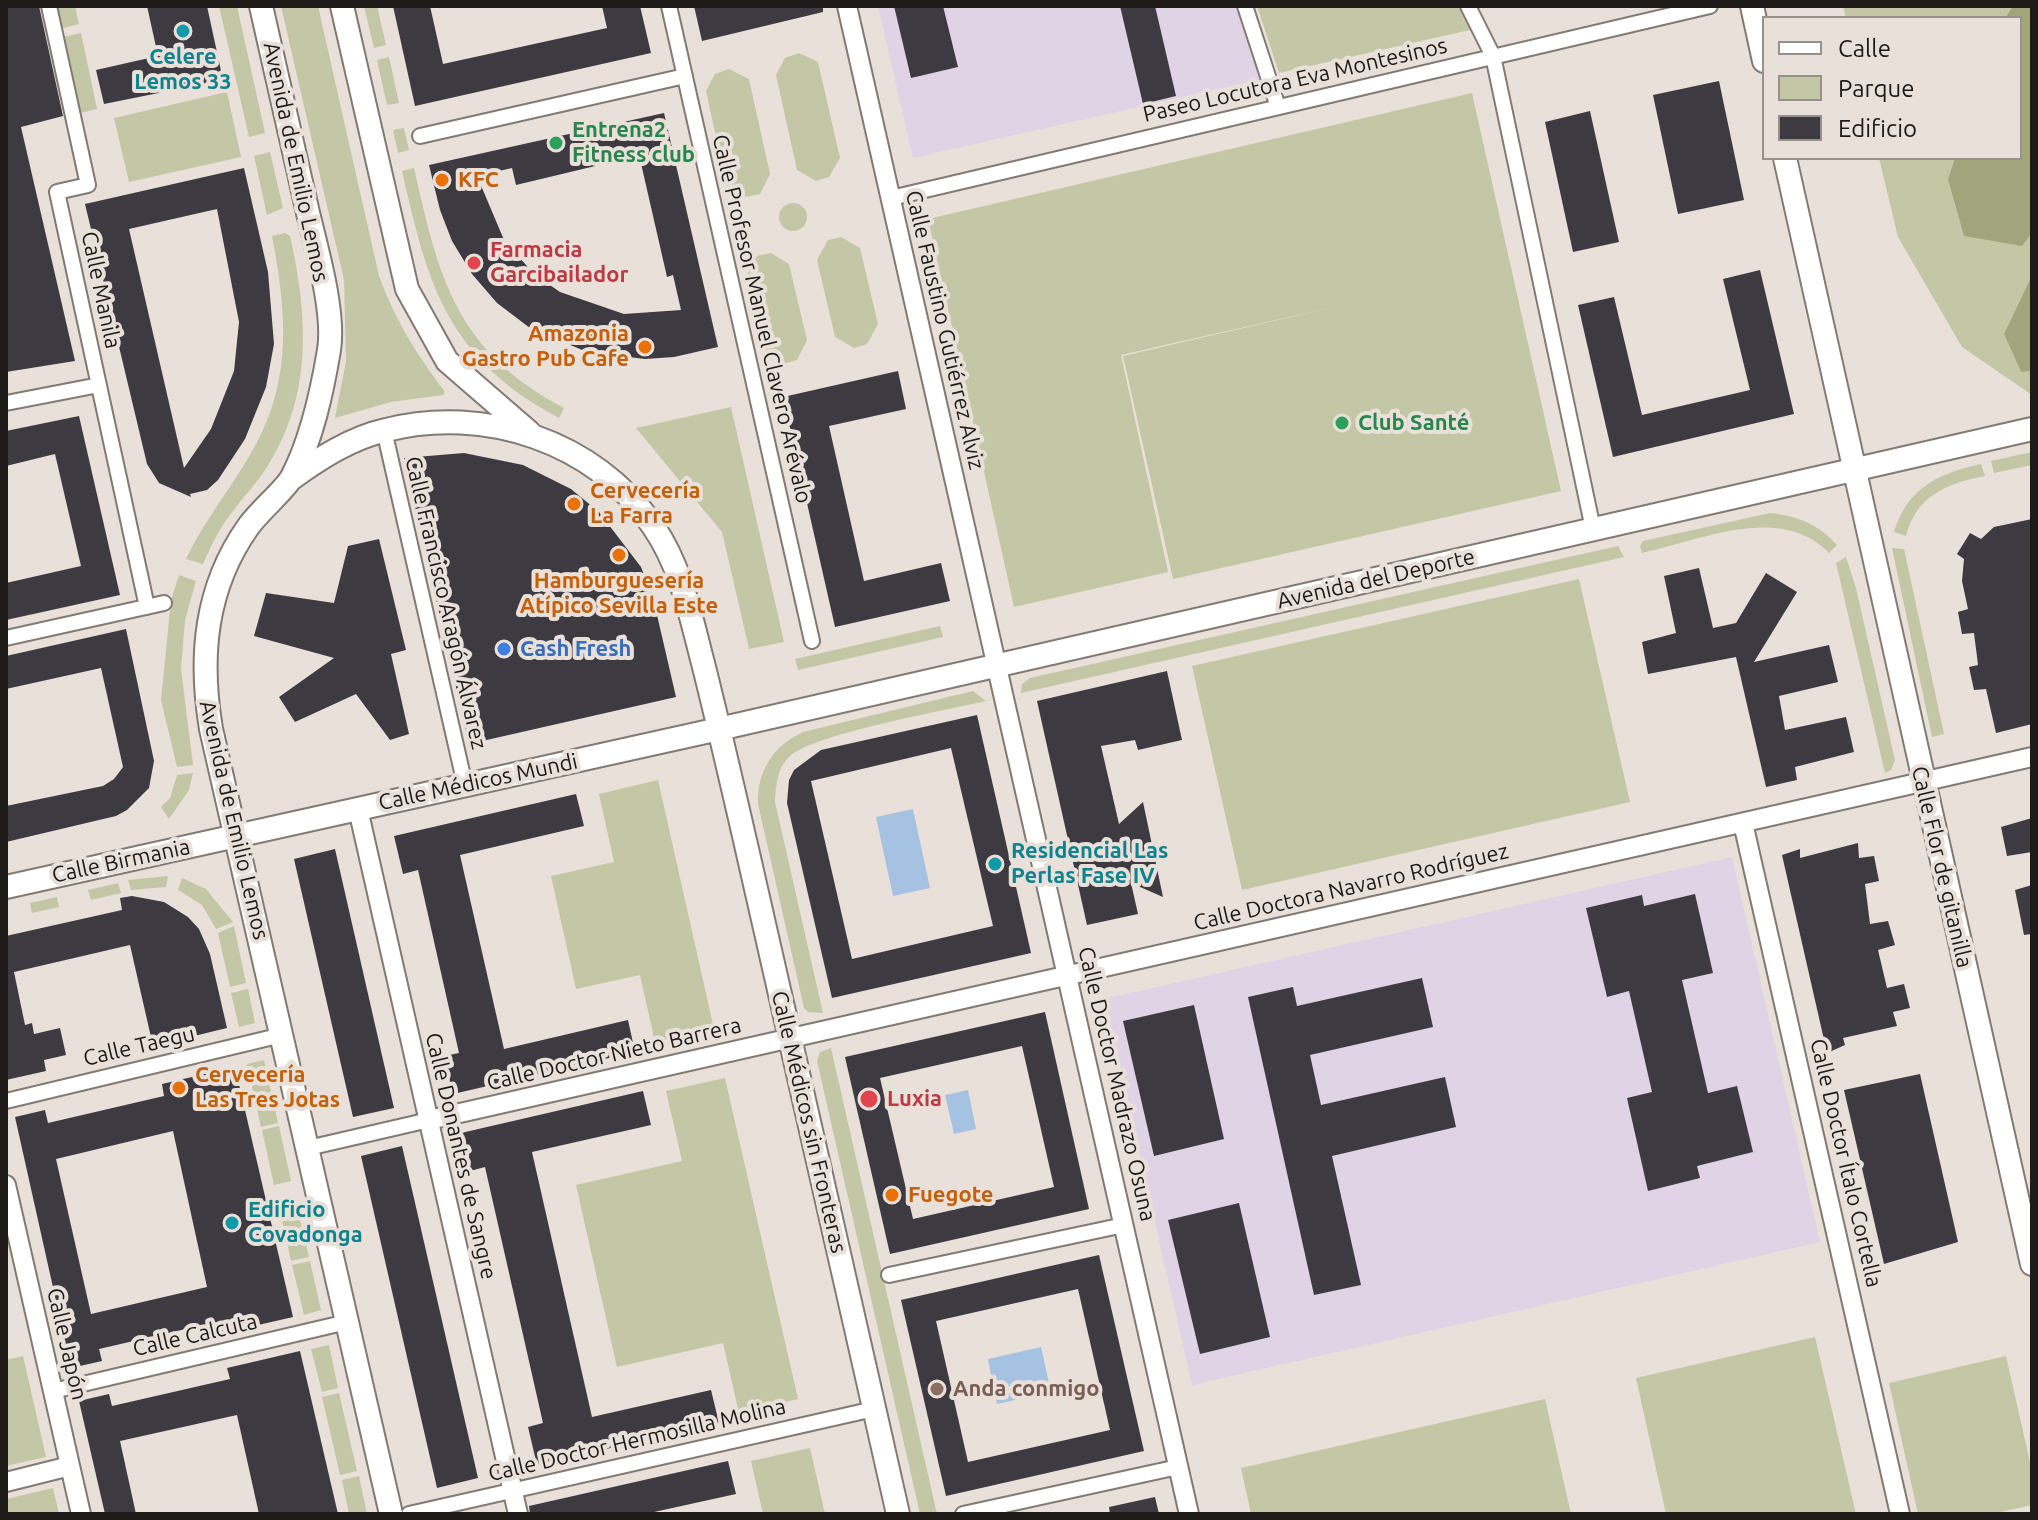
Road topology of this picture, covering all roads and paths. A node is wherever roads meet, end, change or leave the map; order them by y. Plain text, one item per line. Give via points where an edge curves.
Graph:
1 (49, 6) edge
2 (261, 6) edge
3 (342, 6) edge
4 (669, 6) edge
5 (847, 6) edge
6 (1245, 6) edge
7 (1468, 6) edge
8 (1710, 6) edge
9 (1752, 6) edge
10 (1762, 52) edge
11 (1493, 56) junction
12 (685, 76) junction
13 (1278, 107) junction
14 (420, 136) dead end
15 (1785, 160) edge
16 (891, 198) junction
17 (99, 385) junction
18 (6, 403) edge
19 (2032, 429) edge
20 (384, 430) junction
21 (533, 435) junction
22 (1854, 470) junction
23 (290, 480) junction
24 (1593, 529) junction
25 (164, 603) dead end
26 (147, 607) junction
27 (6, 638) edge
28 (812, 641) dead end
29 (996, 665) junction
30 (719, 729) junction
31 (2032, 757) edge
32 (1922, 782) junction
33 (465, 785) junction
34 (358, 809) junction
35 (1743, 823) junction
36 (237, 836) junction
37 (6, 887) edge
38 (1068, 975) junction
39 (282, 1035) junction
40 (790, 1038) junction
41 (6, 1101) edge
42 (429, 1120) junction
43 (308, 1148) junction
44 (6, 1185) edge
45 (1124, 1225) junction
46 (2032, 1264) edge
47 (889, 1275) dead end
48 (347, 1322) junction
49 (53, 1391) junction
50 (874, 1409) junction
51 (70, 1466) junction
52 (1178, 1467) junction
53 (6, 1482) edge
54 (513, 1490) junction
55 (81, 1514) edge
56 (391, 1514) edge
57 (409, 1514) edge
58 (518, 1514) edge
59 (898, 1514) edge
60 (963, 1514) edge
61 (1189, 1514) edge
62 (1900, 1514) edge

1 - 17 street, Calle Manila via 88,185 57,192
2 - 23 street, Avenida de Emilio Lemos via 323,277 330,346 312,428
3 - 21 street via 407,289 447,361
4 - 12 street, Calle Profesor Manuel Clavero Arévalo
5 - 16 street, Calle Faustino Gutiérrez Alviz
6 - 13 street
7 - 11 street
8 - 11 street, Paseo Locutora Eva Montesinos
9 - 10 street
11 - 13 street, Paseo Locutora Eva Montesinos
11 - 24 street
12 - 14 street
12 - 28 street, Calle Profesor Manuel Clavero Arévalo
13 - 16 street, Paseo Locutora Eva Montesinos
15 - 22 street, Calle Flor de gitanilla
16 - 29 street, Calle Faustino Gutiérrez Alviz
17 - 18 street
17 - 26 street, Calle Manila
19 - 22 street, Avenida del Deporte
20 - 21 street via 458,421
20 - 23 street via 348,444
20 - 33 street, Calle Francisco Aragón Álvarez
21 - 30 street, Calle Médicos sin Fronteras via 613,482 653,526 680,576
22 - 24 street, Avenida del Deporte
22 - 32 street, Calle Flor de gitanilla
23 - 36 street, Avenida de Emilio Lemos via 264,504 240,540 220,579 204,646 203,682 211,729
24 - 29 street, Avenida del Deporte
25 - 26 street
26 - 27 street
29 - 30 street, Avenida del Deporte
29 - 38 street, Calle Doctor Madrazo Osuna
30 - 33 street, Calle Médicos Mundi
30 - 40 street, Calle Médicos sin Fronteras
31 - 32 street, Calle Doctora Navarro Rodríguez
32 - 35 street, Calle Doctora Navarro Rodríguez
32 - 46 street, Calle Flor de gitanilla
33 - 34 street, Calle Médicos Mundi
34 - 36 street, Calle Médicos Mundi
34 - 42 street, Calle Donantes de Sangre
35 - 38 street, Calle Doctora Navarro Rodríguez
35 - 62 street, Calle Doctor Ítalo Cortella
36 - 37 street, Calle Birmania
36 - 39 street, Avenida de Emilio Lemos
38 - 40 street, Calle Doctora Navarro Rodríguez
38 - 45 street, Calle Doctor Madrazo Osuna
39 - 41 street, Calle Taegu
39 - 43 street, Avenida de Emilio Lemos
40 - 42 street, Calle Doctor Nieto Barrera
40 - 50 street, Calle Médicos sin Fronteras
42 - 43 street, Calle Doctor Nieto Barrera
42 - 54 street, Calle Donantes de Sangre
43 - 48 street, Avenida de Emilio Lemos
44 - 49 street, Calle Japón
45 - 47 street
45 - 52 street, Calle Doctor Madrazo Osuna
48 - 49 street, Calle Calcuta
48 - 56 street, Avenida de Emilio Lemos
49 - 51 street, Calle Japón
50 - 54 street, Calle Doctor Hermosilla Molina
50 - 59 street, Calle Médicos sin Fronteras
51 - 53 street
51 - 55 street, Calle Japón
52 - 60 street
52 - 61 street, Calle Doctor Madrazo Osuna
54 - 57 street, Calle Doctor Hermosilla Molina
54 - 58 street, Calle Donantes de Sangre

